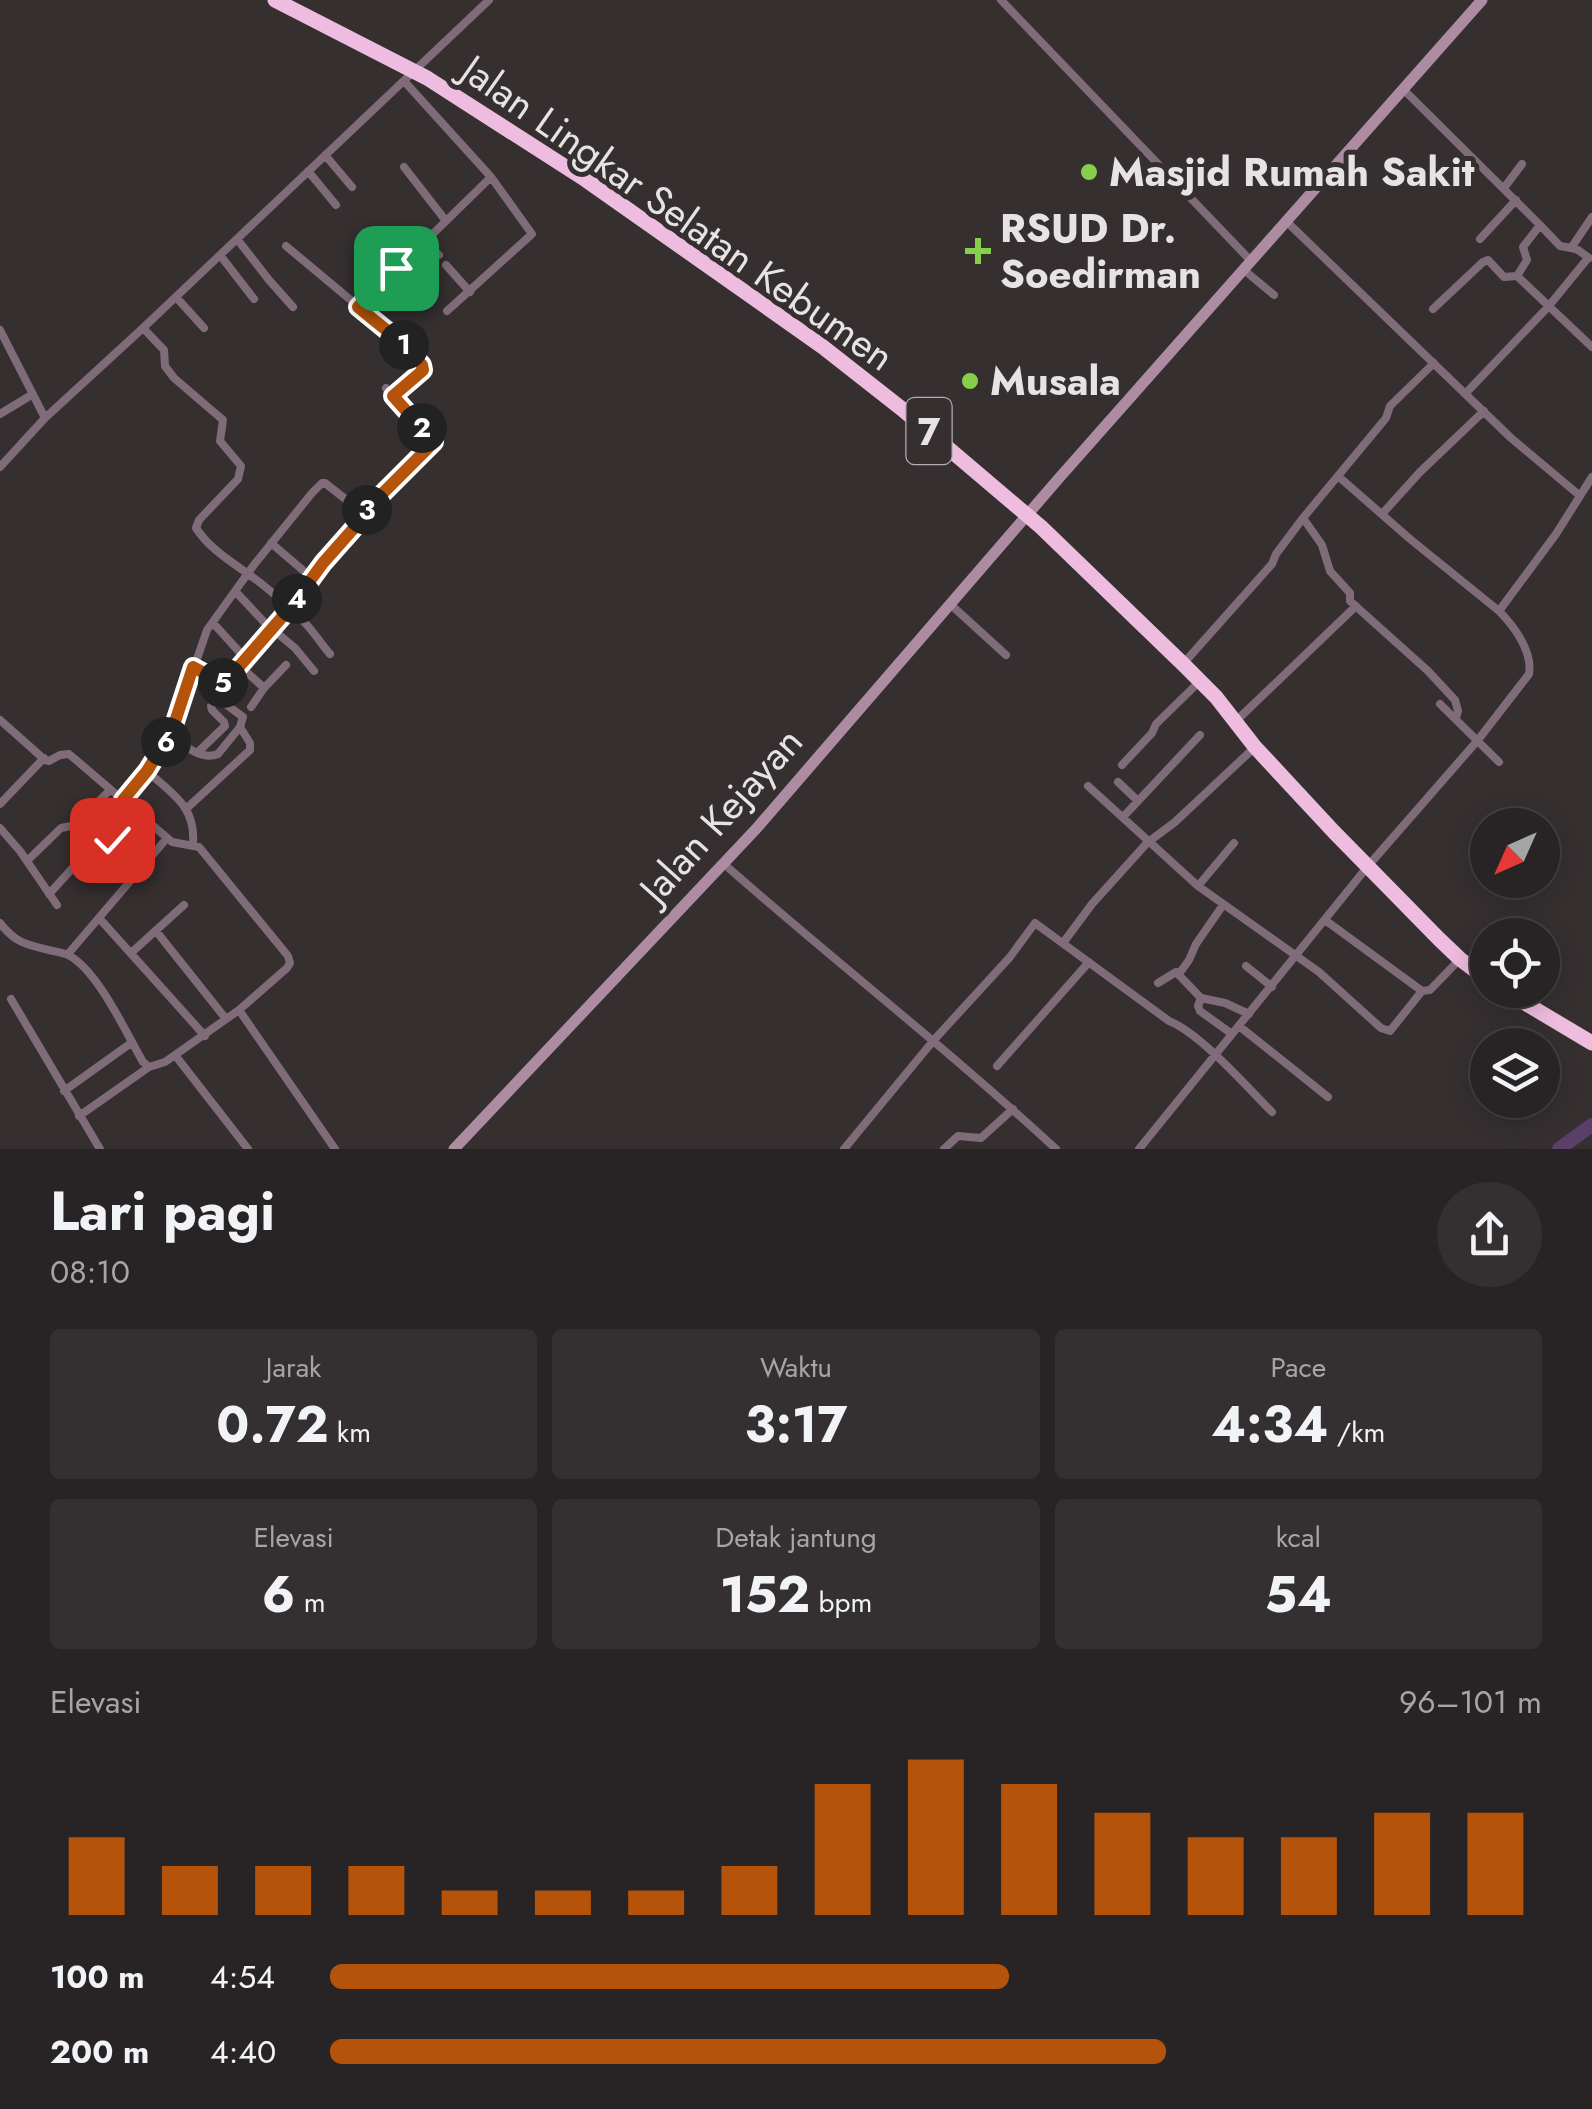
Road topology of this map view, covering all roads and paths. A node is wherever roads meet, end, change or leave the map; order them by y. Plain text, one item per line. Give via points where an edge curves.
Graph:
1 (275, 0) edge
2 (489, 0) edge
3 (1001, 0) edge
4 (1482, 0) edge
5 (409, 76) junction
6 (1404, 90) junction
7 (324, 155) junction
8 (1522, 164) dead end
9 (404, 167) dead end
10 (308, 170) junction
11 (491, 178) junction
12 (352, 187) dead end
13 (1504, 188) junction
14 (1516, 200) junction
15 (336, 205) dead end
16 (1592, 217) edge
17 (446, 220) junction
18 (1288, 222) junction
19 (1540, 225) junction
20 (237, 239) junction
21 (1480, 239) dead end
22 (425, 241) junction
23 (286, 246) dead end
24 (374, 246) dead end
25 (1570, 248) junction
26 (439, 254) dead end
27 (220, 255) junction
28 (1590, 260) edge
29 (446, 265) dead end
30 (1248, 265) junction
31 (396, 268) junction
32 (1521, 280) junction
33 (470, 292) junction
34 (1274, 295) dead end
35 (176, 296) junction
36 (254, 299) dead end
37 (358, 307) junction
38 (1548, 307) junction
39 (293, 308) dead end
40 (1433, 310) dead end
41 (447, 311) dead end
42 (143, 328) junction
43 (204, 328) dead end
44 (0, 330) edge
45 (1592, 346) edge
46 (1434, 363) junction
47 (386, 388) dead end
48 (33, 394) junction
49 (1465, 394) junction
50 (393, 396) junction
51 (1484, 411) junction
52 (0, 414) edge
53 (45, 418) junction
54 (2, 462) edge
55 (1338, 476) junction
56 (1592, 476) edge
57 (1580, 495) junction
58 (363, 513) junction
59 (1382, 514) junction
60 (1028, 516) junction
61 (1303, 518) junction
62 (272, 542) junction
63 (247, 574) junction
64 (312, 578) junction
65 (236, 592) junction
66 (950, 604) junction
67 (1356, 606) junction
68 (290, 608) junction
69 (1499, 611) junction
70 (213, 623) junction
71 (272, 628) junction
72 (330, 654) dead end
73 (1006, 655) dead end
74 (242, 662) junction
75 (1183, 664) junction
76 (286, 665) dead end
77 (193, 667) junction
78 (314, 671) dead end
79 (1200, 681) junction
80 (224, 684) junction
81 (264, 688) junction
82 (216, 697) junction
83 (1440, 704) dead end
84 (252, 706) dead end
85 (1456, 718) junction
86 (0, 720) edge
87 (1236, 720) junction
88 (240, 727) junction
89 (170, 735) junction
90 (216, 735) junction
91 (1200, 735) dead end
92 (1478, 740) junction
93 (227, 745) junction
94 (1255, 747) junction
95 (197, 753) junction
96 (44, 758) junction
97 (1499, 762) dead end
98 (212, 764) junction
99 (1122, 765) dead end
100 (147, 771) junction
101 (221, 777) junction
102 (1118, 782) dead end
103 (1088, 786) dead end
104 (110, 790) junction
105 (123, 800) junction
106 (1138, 801) junction
107 (0, 804) edge
108 (187, 808) junction
109 (139, 814) junction
110 (1123, 817) junction
111 (0, 828) edge
112 (167, 838) junction
113 (1148, 842) junction
114 (1234, 843) dead end
115 (193, 844) junction
116 (27, 861) junction
117 (724, 864) junction
118 (1368, 866) junction
119 (1198, 886) junction
120 (49, 894) junction
121 (58, 904) dead end
122 (184, 905) dead end
123 (1223, 905) junction
124 (99, 918) junction
125 (1325, 920) junction
126 (2, 929) edge
127 (156, 930) junction
128 (1063, 943) junction
129 (131, 953) junction
130 (68, 954) junction
131 (1297, 956) junction
132 (1460, 959) junction
133 (1089, 962) junction
134 (1246, 966) dead end
135 (1470, 966) edge
136 (1179, 974) junction
137 (1158, 983) dead end
138 (1272, 987) junction
139 (1422, 992) junction
140 (1201, 998) junction
141 (12, 999) dead end
142 (1533, 1008) edge
143 (239, 1010) junction
144 (1249, 1014) junction
145 (226, 1019) junction
146 (1240, 1026) junction
147 (1232, 1034) junction
148 (205, 1036) junction
149 (933, 1041) junction
150 (132, 1042) junction
151 (1592, 1044) edge
152 (176, 1055) junction
153 (1216, 1056) junction
154 (997, 1066) dead end
155 (149, 1068) junction
156 (64, 1091) junction
157 (1328, 1098) dead end
158 (1013, 1109) junction
159 (1272, 1112) dead end
160 (79, 1116) junction
161 (100, 1149) edge
162 (248, 1149) edge
163 (335, 1149) edge
164 (454, 1149) edge
165 (844, 1149) edge
166 (944, 1149) edge
167 (1056, 1149) edge
168 (1140, 1149) edge

1 - 5 highway, Jalan Lingkar Selatan Kebumen / 7
2 - 5 street
3 - 30 street
4 - 6 main road, Jalan Kejayan
5 - 7 street
5 - 11 street
5 - 60 highway, Jalan Lingkar Selatan Kebumen / 7 via 586,180 824,347
6 - 13 street
6 - 18 main road, Jalan Kejayan
7 - 10 street
7 - 12 street
8 - 13 street
9 - 17 street
10 - 15 street
10 - 20 street
11 - 17 street
11 - 33 street via 532,235
13 - 14 street
14 - 19 street
14 - 21 street
16 - 25 street
17 - 22 street
18 - 30 main road, Jalan Kejayan
18 - 46 street
19 - 25 street
19 - 32 street via 1523,247
20 - 27 street
20 - 39 street
22 - 26 street
22 - 31 street
23 - 37 street
24 - 31 street
25 - 28 street
27 - 35 street
27 - 36 street
28 - 38 street
29 - 33 street
30 - 34 street
30 - 60 main road, Jalan Kejayan
31 - 37 street
32 - 38 street
32 - 40 street via 1504,277 1486,260
33 - 41 street
35 - 42 street
35 - 43 street
37 - 50 street via 423,368
38 - 45 street
38 - 49 street
42 - 53 street
42 - 63 street via 164,350 167,370 224,422 220,441 240,474 196,528
44 - 48 street
46 - 49 street
46 - 55 street via 1390,406
47 - 50 street
48 - 52 street
48 - 53 street
49 - 51 street
50 - 58 street via 434,442
51 - 57 street
51 - 59 street
53 - 54 street
55 - 59 street
55 - 61 street
56 - 57 street
57 - 69 street
58 - 62 street via 322,483
58 - 64 street
59 - 69 street
60 - 66 main road, Jalan Kejayan
60 - 75 highway, Jalan Lingkar Selatan Kebumen / 7
61 - 67 street
61 - 75 street via 1272,564
62 - 63 street
62 - 64 street
63 - 65 street
63 - 68 street
64 - 68 street
65 - 70 street
65 - 71 street
66 - 73 street
66 - 117 main road, Jalan Kejayan
67 - 85 street via 1455,700
67 - 87 street
68 - 71 street
68 - 72 street
69 - 92 street via 1531,666
70 - 74 street
70 - 77 street
71 - 74 street
71 - 78 street
74 - 80 street
74 - 81 street
75 - 79 highway, Jalan Lingkar Selatan Kebumen / 7
76 - 81 street
77 - 80 street
77 - 89 street
79 - 87 highway, Jalan Lingkar Selatan Kebumen / 7
79 - 99 street
80 - 82 street
81 - 84 street
82 - 88 street via 243,718
82 - 90 street via 211,709 225,725
83 - 85 street
85 - 92 street
86 - 96 street
87 - 94 highway, Jalan Lingkar Selatan Kebumen / 7
88 - 93 street
88 - 101 street via 252,747
89 - 95 street
89 - 100 street
90 - 93 street
90 - 95 street
91 - 106 street
92 - 97 street
92 - 118 street
93 - 98 street
94 - 113 street
94 - 118 highway, Jalan Lingkar Selatan Kebumen / 7
95 - 98 street
96 - 104 street via 69,754
96 - 107 street
98 - 101 street
100 - 105 street
100 - 108 street
101 - 108 street
102 - 106 street
103 - 110 street
104 - 105 street
104 - 116 street
105 - 109 street
106 - 110 street
108 - 115 street
109 - 112 street
109 - 120 street via 112,840 100,838
110 - 113 street
111 - 116 street
112 - 115 street
112 - 124 street
113 - 119 street
113 - 128 street
114 - 119 street
115 - 143 street via 290,963
116 - 120 street
117 - 149 street
117 - 164 main road, Jalan Kejayan
118 - 125 street
118 - 132 highway, Jalan Lingkar Selatan Kebumen / 7
119 - 123 street
120 - 121 street
122 - 127 street
123 - 131 street
123 - 136 street
124 - 129 street
124 - 130 street
125 - 131 street
125 - 139 street
126 - 130 street via 29,946
127 - 129 street
127 - 145 street
128 - 133 street
128 - 149 street via 1038,924 1031,926
129 - 148 street
130 - 150 street via 100,989
131 - 138 street
131 - 139 street via 1386,1031
132 - 135 highway, Jalan Lingkar Selatan Kebumen / 7
132 - 139 street
133 - 153 street
133 - 154 street
134 - 138 street
136 - 137 street
136 - 140 street
138 - 144 street
140 - 144 street
140 - 147 street via 1200,1011
141 - 156 street
142 - 151 highway
143 - 145 street
143 - 163 street
144 - 146 street
145 - 148 street
146 - 147 street
146 - 157 street
147 - 153 street
148 - 152 street
149 - 158 street
149 - 165 street
150 - 155 street
150 - 156 street
152 - 155 street
152 - 162 street
153 - 159 street
153 - 168 street
155 - 160 street
156 - 160 street
158 - 166 street via 981,1138 958,1136
158 - 167 street
160 - 161 street

